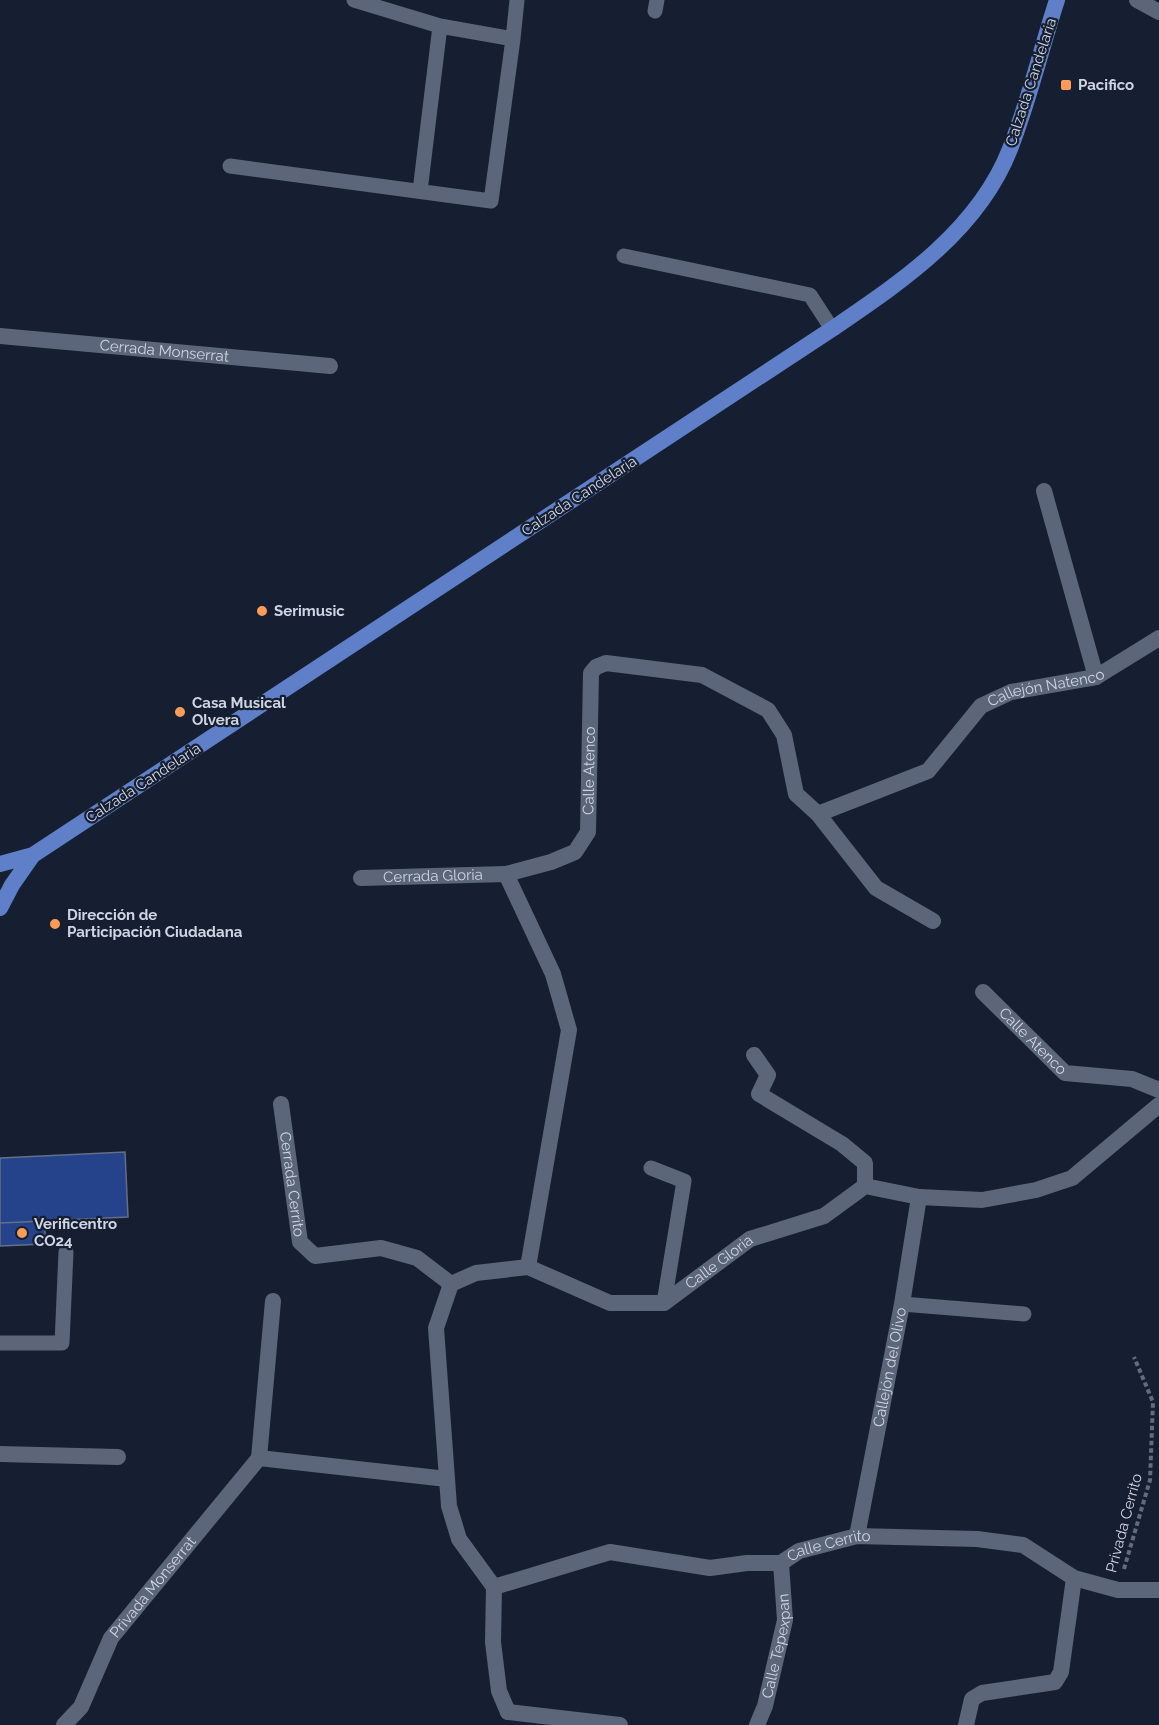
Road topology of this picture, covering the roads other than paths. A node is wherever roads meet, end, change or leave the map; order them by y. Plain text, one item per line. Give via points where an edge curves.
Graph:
1 (354, 0) edge
2 (517, 0) edge
3 (1057, 0) edge
4 (1137, 0) edge
5 (1159, 12) edge
6 (440, 26) junction
7 (513, 39) junction
8 (230, 166) dead end
9 (420, 191) junction
10 (624, 256) dead end
11 (832, 329) junction
12 (0, 336) edge
13 (330, 366) dead end
14 (1044, 491) dead end
15 (1159, 638) edge
16 (1096, 678) junction
17 (818, 814) junction
18 (33, 855) junction
19 (0, 864) edge
20 (506, 874) junction
21 (361, 878) dead end
22 (0, 908) edge
23 (933, 921) dead end
24 (983, 992) dead end
25 (754, 1055) dead end
26 (1159, 1090) edge
27 (281, 1104) dead end
28 (1159, 1105) edge
29 (651, 1168) dead end
30 (865, 1186) junction
31 (919, 1197) junction
32 (66, 1252) dead end
33 (528, 1267) junction
34 (451, 1284) junction
35 (273, 1301) dead end
36 (664, 1303) junction
37 (903, 1304) junction
38 (1024, 1314) dead end
39 (0, 1343) edge
40 (0, 1454) edge
41 (118, 1457) dead end
42 (259, 1458) junction
43 (447, 1479) junction
44 (857, 1536) junction
45 (781, 1563) junction
46 (1074, 1578) junction
47 (494, 1587) junction
48 (1159, 1590) edge
49 (505, 1719) edge
50 (64, 1725) edge
51 (620, 1725) edge
52 (757, 1725) edge
53 (966, 1725) edge

1 - 6 lane
2 - 7 lane
3 - 11 main road, Calzada Candelaria via 1010,150 987,192 932,256
4 - 5 street
6 - 7 lane
6 - 9 lane
7 - 9 lane via 491,201
8 - 9 lane
10 - 11 lane via 810,295
11 - 18 main road, Calzada Candelaria
12 - 13 street, Cerrada Monserrat
14 - 16 street
15 - 16 street, Callejón Natenco
16 - 17 street, Callejón Natenco via 1011,692 981,706 928,771
17 - 20 street, Calle Atenco via 796,794 784,735 768,710 702,675 606,663 591,673 588,832 575,852
17 - 23 street, Calle Atenco via 876,888
18 - 19 main road
18 - 22 main road, Calzada Candelaria
20 - 21 street, Cerrada Gloria
20 - 33 street via 553,974 569,1030
24 - 26 street, Calle Atenco via 1065,1073 1132,1079
25 - 30 street via 768,1075 759,1094 842,1144 865,1163
27 - 34 street, Cerrada Cerrito via 300,1242 315,1256 381,1248 417,1258
28 - 31 street via 1072,1178 1036,1190 982,1200
29 - 36 lane via 684,1181
30 - 31 street
30 - 36 street, Calle Gloria via 824,1216 750,1239
31 - 37 street, Callejón del Olivo
32 - 39 lane via 62,1343
33 - 34 street via 476,1273
33 - 36 street via 610,1303
34 - 43 street via 436,1328
35 - 42 street
37 - 38 lane
37 - 44 street, Callejón del Olivo
40 - 41 street
42 - 43 street
42 - 50 street, Privada Monserrat via 111,1638 81,1707
43 - 47 street via 449,1506 459,1539
44 - 45 street, Calle Cerrito via 799,1551
44 - 46 street, Calle Cerrito via 977,1539 1023,1545
45 - 47 street, Calle Cerrito via 710,1568 610,1552
45 - 52 street, Calle Tepexpan via 785,1620
46 - 48 street, Calle Cerrito via 1118,1590
46 - 53 street via 1061,1672 1055,1683 982,1693 972,1699
47 - 49 street via 494,1642
49 - 51 street

